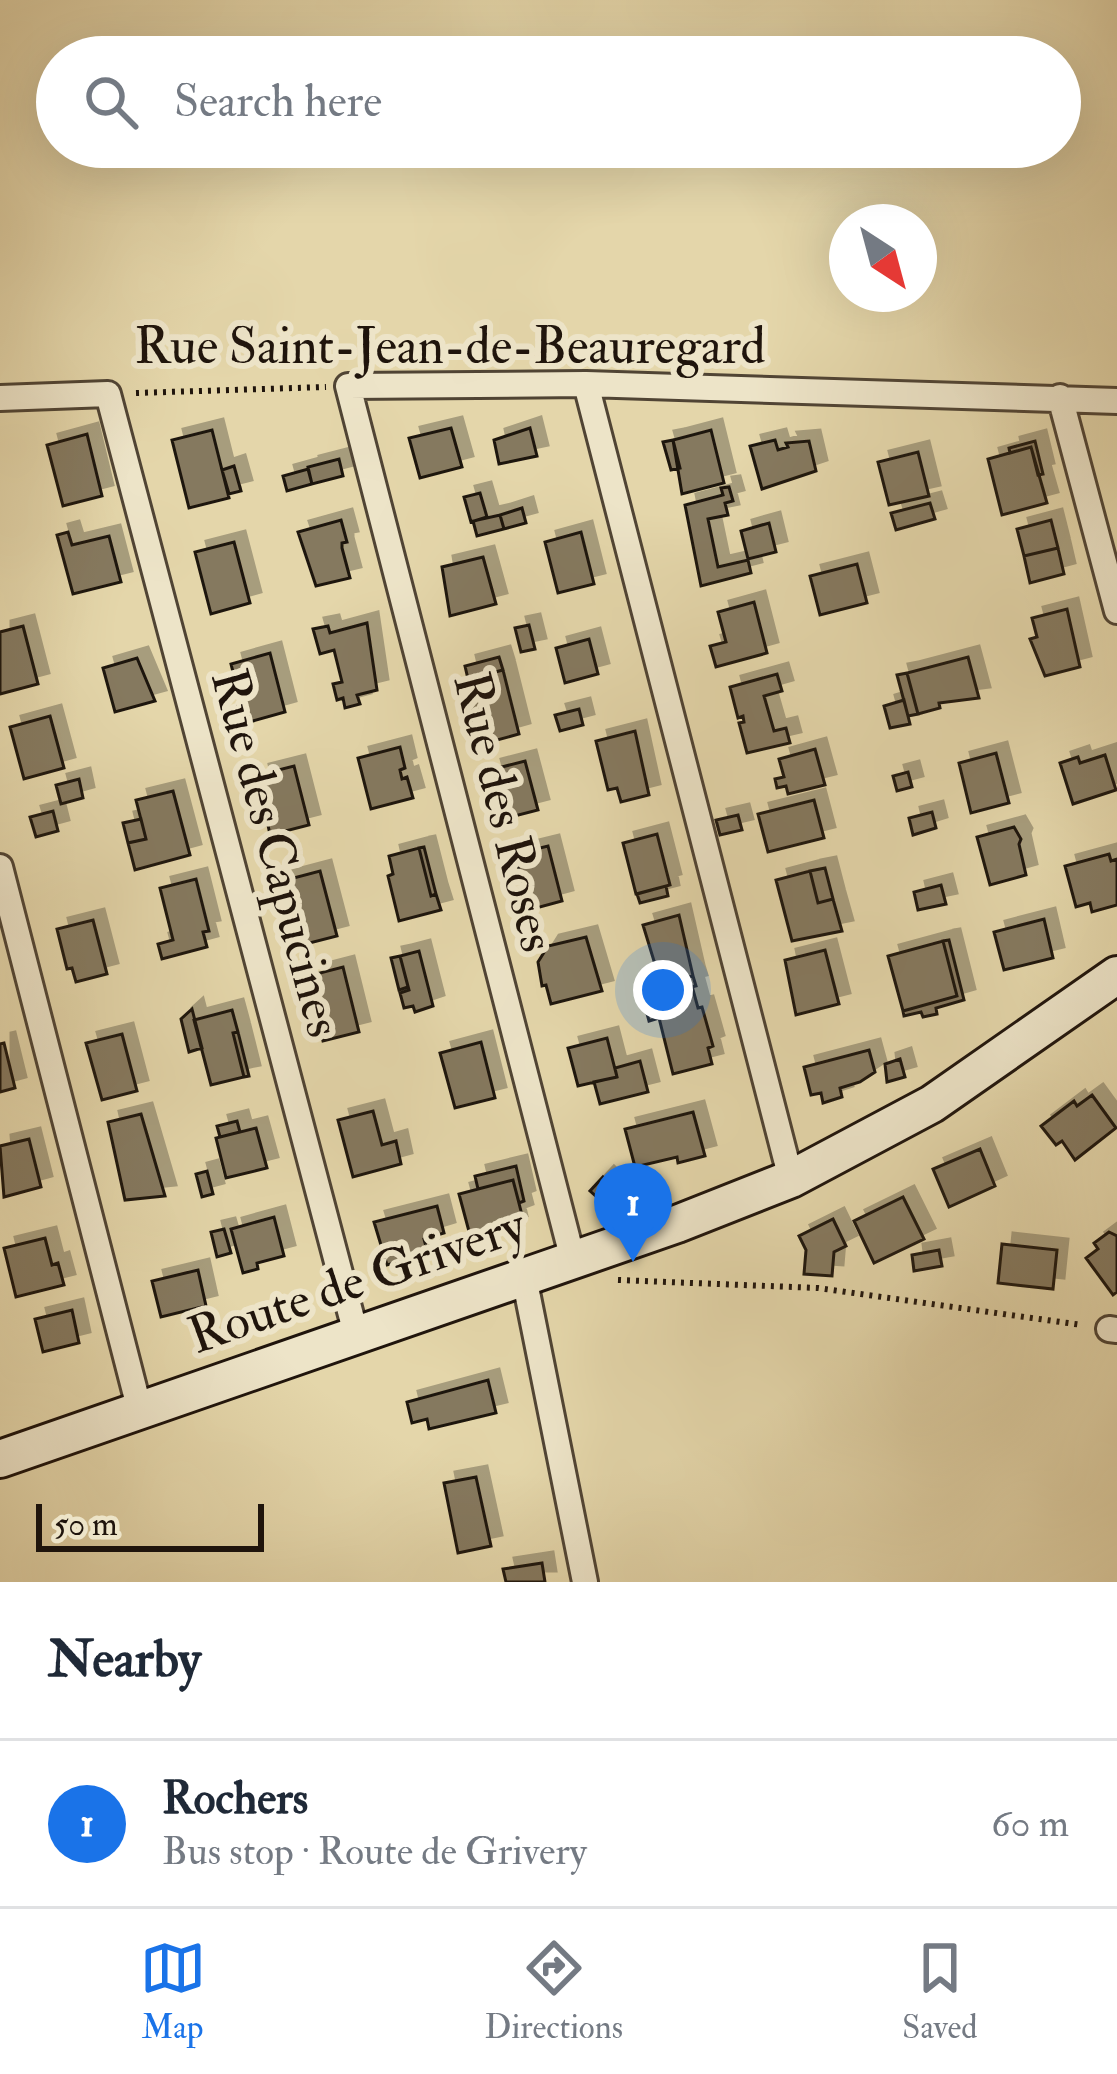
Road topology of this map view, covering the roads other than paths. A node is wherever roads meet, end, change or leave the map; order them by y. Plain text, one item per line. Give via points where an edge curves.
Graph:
1 (586, 384) junction
2 (348, 386) joint
3 (108, 394) joint
4 (1060, 397) junction
5 (0, 398) edge
6 (1117, 401) edge
7 (1117, 611) edge
8 (0, 867) edge
9 (1117, 975) edge
10 (791, 1179) junction
11 (585, 1269) junction
12 (524, 1277) junction
13 (356, 1334) junction
14 (140, 1411) junction
15 (0, 1460) edge
16 (584, 1582) edge

1 - 2 street, Rue Saint-Jean-de-Beauregard
1 - 4 street, Rue Saint-Jean-de-Beauregard
1 - 10 street
2 - 11 street, Rue des Roses
3 - 5 street, Rue Saint-Jean-de-Beauregard
3 - 13 street, Rue des Capucines
4 - 6 street, Rue Saint-Jean-de-Beauregard
4 - 7 street
8 - 14 street
9 - 10 street, Route de Grivery via 932,1104
10 - 11 street, Route de Grivery
11 - 12 street, Route de Grivery
12 - 13 street, Route de Grivery
12 - 16 street
13 - 14 street, Route de Grivery
14 - 15 street, Route de Grivery

